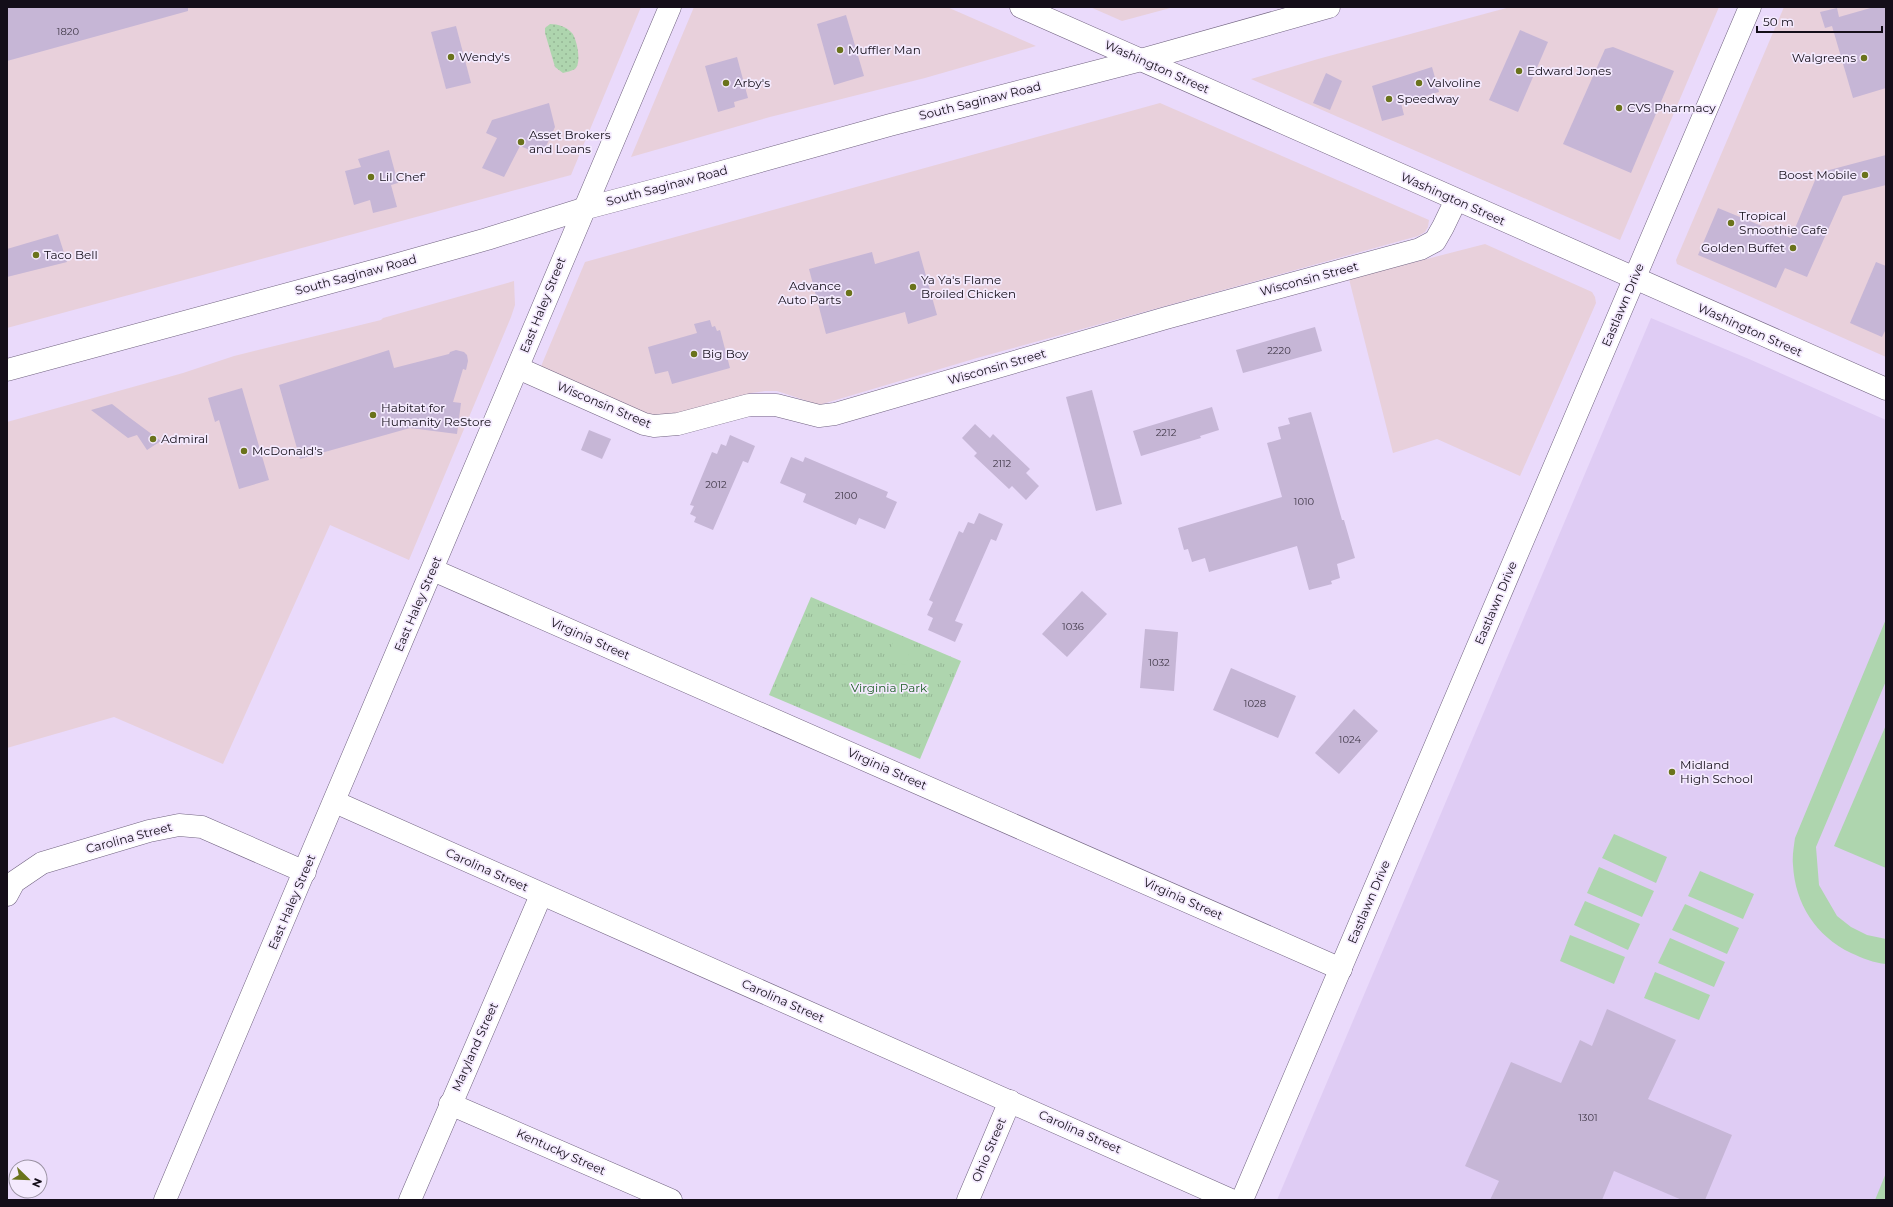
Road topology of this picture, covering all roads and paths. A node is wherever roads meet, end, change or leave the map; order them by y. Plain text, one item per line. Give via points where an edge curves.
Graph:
1 (670, 7) edge
2 (1021, 7) edge
3 (1329, 7) edge
4 (1750, 7) edge
5 (1141, 60) junction
6 (1456, 200) junction
7 (583, 209) junction
8 (1634, 278) junction
9 (518, 368) junction
10 (7, 370) edge
11 (1886, 389) edge
12 (433, 570) junction
13 (335, 802) junction
14 (305, 872) junction
15 (7, 894) edge
16 (541, 895) junction
17 (1341, 969) junction
18 (1010, 1101) junction
19 (450, 1104) junction
20 (166, 1200) edge
21 (410, 1200) edge
22 (672, 1200) edge
23 (968, 1200) edge
24 (1232, 1200) edge
25 (1242, 1200) edge

1 - 7 street, East Haley Street
2 - 5 street, Washington Street
3 - 5 street, South Saginaw Road
4 - 8 street, Eastlawn Drive
5 - 6 street, Washington Street
5 - 7 street, South Saginaw Road
6 - 8 street, Washington Street
6 - 9 street, Wisconsin Street via 1435,241 1420,249 1166,318 835,414 819,416 776,405 749,405 678,424 654,426 644,424
7 - 9 street, East Haley Street
7 - 10 street, South Saginaw Road via 391,266
8 - 11 street, Washington Street
8 - 17 street, Eastlawn Drive
9 - 12 street, East Haley Street
12 - 13 street, East Haley Street
12 - 17 street, Virginia Street
13 - 14 street, East Haley Street
13 - 16 street, Carolina Street
14 - 15 street, Carolina Street via 202,827 179,825 149,831 42,863 14,882
14 - 20 street, East Haley Street
16 - 18 street, Carolina Street
16 - 19 street, Maryland Street
17 - 25 street, Eastlawn Drive
18 - 23 street, Ohio Street
18 - 24 street, Carolina Street
19 - 21 street, Maryland Street
19 - 22 street, Kentucky Street

